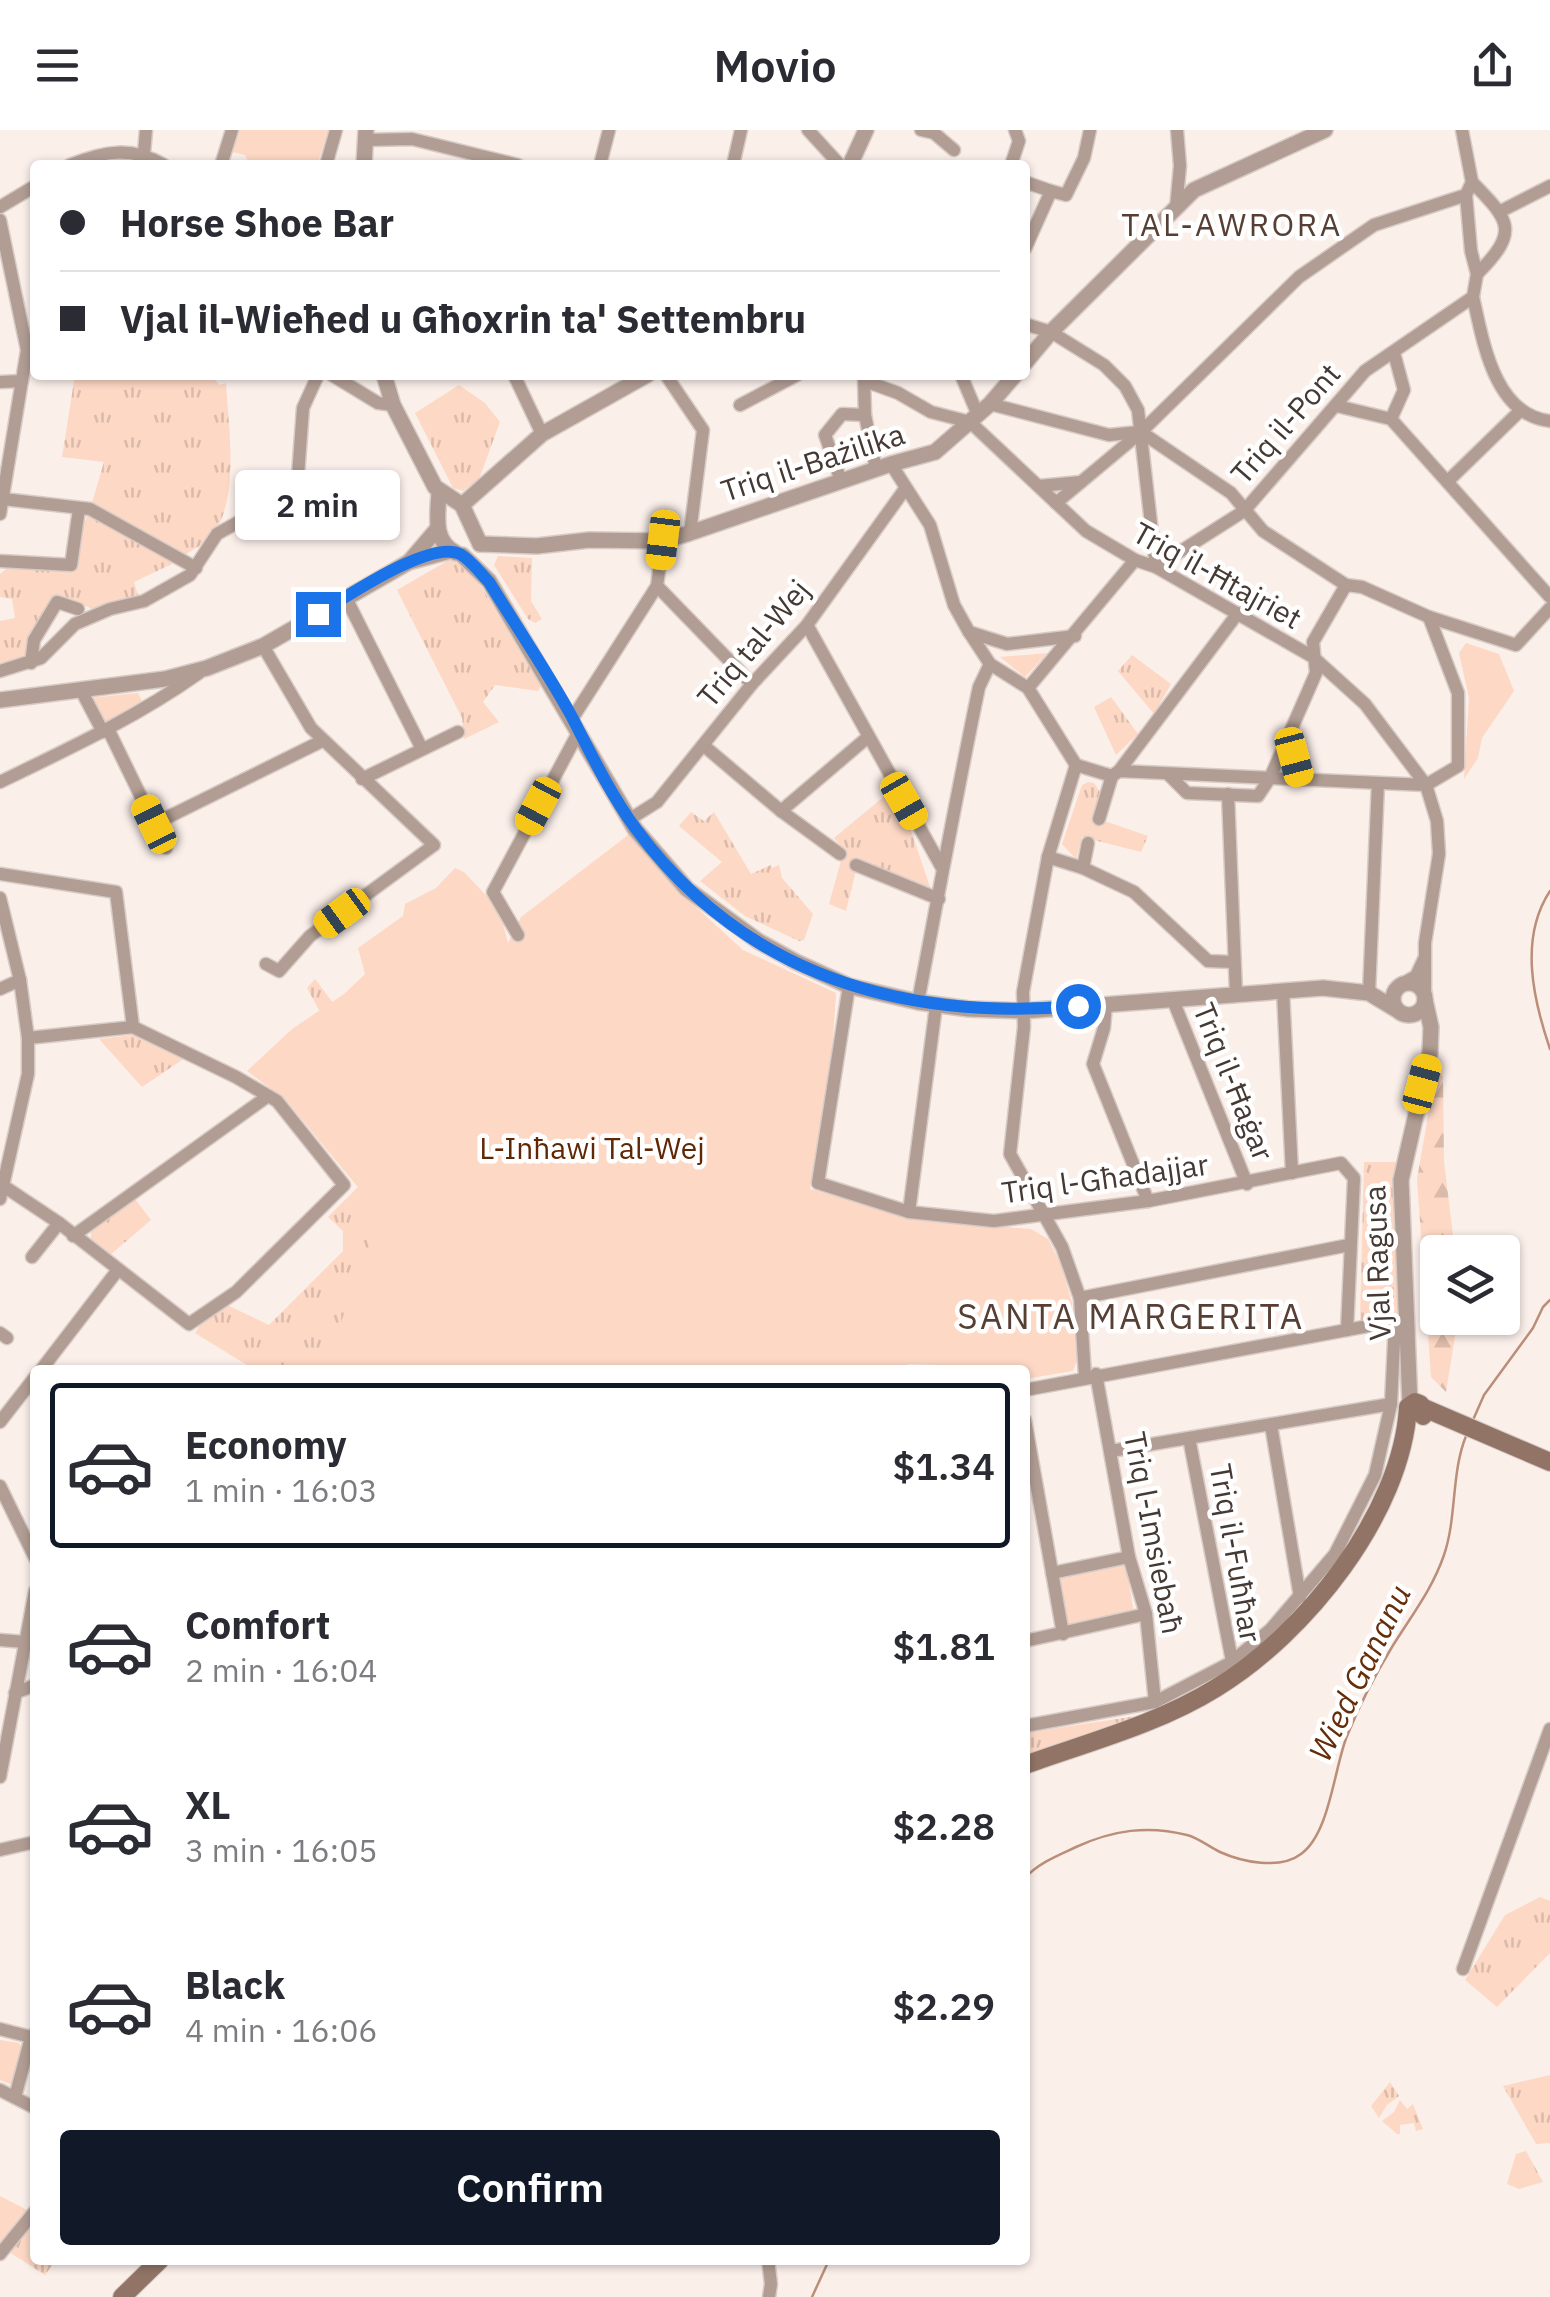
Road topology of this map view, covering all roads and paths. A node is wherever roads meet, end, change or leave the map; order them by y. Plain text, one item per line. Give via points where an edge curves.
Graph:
1 (146, 130) edge
2 (232, 130) edge
3 (336, 130) edge
4 (394, 130) edge
5 (610, 130) edge
6 (741, 130) edge
7 (866, 130) edge
8 (922, 130) edge
9 (1015, 130) edge
10 (1090, 130) edge
11 (1177, 130) edge
12 (1325, 130) edge
13 (1462, 130) edge
14 (811, 133) edge
15 (366, 135) edge
16 (412, 138) junction
17 (954, 150) dead end
18 (144, 153) junction
19 (830, 159) edge
20 (84, 160) edge
21 (156, 160) edge
22 (223, 160) edge
23 (327, 160) edge
24 (364, 160) edge
25 (480, 160) edge
26 (601, 160) edge
27 (734, 160) edge
28 (849, 160) edge
29 (1013, 160) edge
30 (1180, 166) junction
31 (1030, 184) edge
32 (1550, 186) edge
33 (1469, 188) junction
34 (30, 189) edge
35 (1194, 190) junction
36 (1051, 191) junction
37 (0, 207) edge
38 (1176, 208) junction
39 (1501, 212) junction
40 (0, 220) edge
41 (1030, 238) edge
42 (1477, 274) junction
43 (6, 277) edge
44 (1473, 297) junction
45 (18, 308) junction
46 (30, 309) edge
47 (1030, 326) edge
48 (1051, 332) junction
49 (30, 337) edge
50 (30, 350) edge
51 (1394, 353) junction
52 (1030, 357) edge
53 (316, 380) edge
54 (341, 380) edge
55 (386, 380) edge
56 (516, 380) edge
57 (637, 380) edge
58 (669, 380) edge
59 (788, 380) edge
60 (864, 380) edge
61 (869, 380) edge
62 (963, 380) edge
63 (1010, 380) edge
64 (22, 381) junction
65 (0, 382) edge
66 (394, 405) junction
67 (740, 406) dead end
68 (1337, 406) junction
69 (1521, 410) junction
70 (980, 414) junction
71 (864, 415) junction
72 (1391, 419) junction
73 (1550, 422) edge
74 (1141, 432) junction
75 (542, 434) junction
76 (910, 459) junction
77 (4, 466) edge
78 (883, 466) junction
79 (841, 481) junction
80 (1448, 481) junction
81 (1082, 482) junction
82 (1038, 486) junction
83 (905, 489) junction
84 (438, 492) junction
85 (3, 499) junction
86 (1056, 503) junction
87 (459, 504) junction
88 (80, 509) junction
89 (1244, 511) junction
90 (0, 514) edge
91 (438, 522) junction
92 (690, 534) junction
93 (663, 540) junction
94 (479, 546) junction
95 (456, 553) junction
96 (1134, 560) junction
97 (0, 561) edge
98 (409, 562) junction
99 (1156, 567) junction
100 (196, 568) junction
101 (489, 582) junction
102 (1346, 585) junction
103 (657, 586) junction
104 (1550, 596) edge
105 (346, 598) junction
106 (1550, 608) edge
107 (78, 609) dead end
108 (1238, 612) junction
109 (1429, 617) junction
110 (807, 624) junction
111 (968, 632) junction
112 (1074, 636) junction
113 (264, 646) junction
114 (1313, 658) junction
115 (32, 663) junction
116 (990, 664) junction
117 (206, 668) junction
118 (0, 671) edge
119 (752, 684) junction
120 (1028, 688) junction
121 (81, 690) junction
122 (0, 700) edge
123 (576, 726) junction
124 (105, 730) junction
125 (458, 732) dead end
126 (1288, 735) junction
127 (868, 737) junction
128 (322, 741) junction
129 (703, 746) junction
130 (422, 749) junction
131 (1076, 765) junction
132 (1116, 774) junction
133 (1168, 774) junction
134 (362, 778) junction
135 (1270, 778) junction
136 (1300, 779) junction
137 (0, 782) edge
138 (1378, 784) junction
139 (1426, 786) junction
140 (1228, 794) junction
141 (781, 811) junction
142 (1099, 819) dead end
143 (630, 820) junction
144 (154, 824) junction
145 (1088, 842) dead end
146 (166, 848) dead end
147 (840, 854) dead end
148 (1048, 857) junction
149 (856, 865) dead end
150 (941, 866) junction
151 (1083, 868) junction
152 (0, 874) edge
153 (0, 898) edge
154 (939, 899) junction
155 (518, 935) dead end
156 (1425, 957) junction
157 (1234, 962) junction
158 (266, 964) dead end
159 (20, 980) junction
160 (1402, 984) junction
161 (849, 986) junction
162 (0, 989) edge
163 (1284, 991) junction
164 (1236, 993) junction
165 (1369, 993) junction
166 (1425, 999) junction
167 (1173, 1000) junction
168 (918, 1002) junction
169 (1106, 1004) junction
170 (936, 1006) junction
171 (1023, 1011) junction
172 (1399, 1012) junction
173 (134, 1027) junction
174 (28, 1038) junction
175 (1430, 1040) junction
176 (268, 1096) junction
177 (1292, 1173) junction
178 (3, 1183) edge
179 (1247, 1184) junction
180 (1148, 1200) junction
181 (909, 1212) junction
182 (1043, 1214) junction
183 (58, 1223) junction
184 (73, 1236) junction
185 (1349, 1245) junction
186 (32, 1257) dead end
187 (117, 1272) junction
188 (1080, 1298) junction
189 (1347, 1330) junction
190 (47, 1365) edge
191 (1091, 1376) junction
192 (30, 1386) edge
193 (1030, 1389) edge
194 (1416, 1416) junction
195 (0, 1422) edge
196 (1271, 1426) junction
197 (1189, 1438) junction
198 (1030, 1448) edge
199 (1111, 1452) junction
200 (1550, 1462) edge
201 (0, 1486) edge
202 (30, 1548) edge
203 (1130, 1558) junction
204 (1052, 1573) junction
205 (1300, 1598) junction
206 (1146, 1614) junction
207 (30, 1616) edge
208 (1063, 1634) junction
209 (0, 1640) edge
210 (1030, 1640) edge
211 (25, 1642) junction
212 (1235, 1668) junction
213 (30, 1687) edge
214 (15, 1693) junction
215 (1155, 1702) junction
216 (1030, 1725) edge
217 (1550, 1729) edge
218 (2, 1752) edge
219 (1030, 1763) edge
220 (0, 1777) edge
221 (30, 1843) edge
222 (0, 1850) edge
223 (1462, 1969) dead end
224 (0, 2029) edge
225 (30, 2034) edge
226 (30, 2045) edge
227 (0, 2090) edge
228 (15, 2097) junction
229 (30, 2105) edge
230 (30, 2218) edge
231 (0, 2254) edge
232 (155, 2265) edge
233 (769, 2265) edge
234 (122, 2297) edge
235 (768, 2297) edge

1 - 18 street
2 - 22 street
3 - 23 street
4 - 16 street
5 - 26 street
6 - 27 street
7 - 28 street
8 - 17 street
9 - 29 street
10 - 36 street via 1066,195
11 - 30 street
12 - 35 street
13 - 33 street
14 - 19 street
15 - 16 street
15 - 24 street
16 - 25 street
18 - 20 street
18 - 21 street
30 - 35 street
30 - 38 street
31 - 36 street
32 - 39 street
33 - 39 street
33 - 42 street
33 - 74 street via 1374,225 1299,277
34 - 37 street
35 - 38 street
36 - 41 street
38 - 48 street
39 - 42 street via 1507,228 1498,254
40 - 43 street
42 - 44 street
43 - 45 street
44 - 51 street, Triq il-Pont
44 - 69 street via 1492,374
45 - 46 street
45 - 49 street
47 - 48 street
48 - 52 street
48 - 74 street via 1126,386
50 - 64 street
51 - 68 street, Triq il-Pont via 1366,371
51 - 72 street via 1404,390
53 - 100 street via 303,408 297,490 217,534
54 - 66 street
55 - 66 street
56 - 75 street
57 - 75 street
58 - 92 street via 703,430
59 - 67 street
60 - 71 street
61 - 70 street via 931,412
62 - 70 street, Triq il-Ħtajriet
63 - 70 street, Triq il-Bażilika
64 - 65 street
64 - 77 street
66 - 84 street
68 - 72 street
68 - 89 street, Triq il-Pont
69 - 73 street
69 - 80 street
70 - 74 street via 1108,435
70 - 76 street, Triq il-Bażilika via 936,452
70 - 82 street, Triq il-Ħtajriet
71 - 78 street
71 - 79 street via 842,414 826,435
72 - 80 street
74 - 81 street
74 - 89 street via 1230,493
74 - 99 street
75 - 87 street
76 - 78 street, Triq il-Bażilika
76 - 83 street
77 - 85 street
78 - 79 street, Triq il-Bażilika
78 - 83 street
79 - 92 street, Triq il-Bażilika
80 - 104 street
81 - 82 street
81 - 86 street
82 - 86 street, Triq il-Ħtajriet
83 - 110 street, Triq tal-Wej
83 - 111 street via 930,525
84 - 87 street
84 - 91 street
85 - 88 street
85 - 90 street
86 - 96 street, Triq il-Ħtajriet
87 - 91 street
87 - 94 street
88 - 97 street via 71,566
88 - 100 street
89 - 99 street, Triq il-Pont
89 - 102 street via 1263,532
91 - 95 street
91 - 98 street
92 - 93 street, Triq il-Bażilika
93 - 94 street, Triq il-Bażilika
93 - 103 street
94 - 95 street
94 - 101 street
95 - 98 street
95 - 101 street
96 - 99 street, Triq il-Ħtajriet
96 - 112 street
98 - 105 street
99 - 108 street, Triq il-Ħtajriet
100 - 115 street via 144,601 76,624
101 - 123 street
102 - 109 street
102 - 114 street via 1314,642
103 - 119 street
103 - 123 street
105 - 113 street
105 - 130 street
106 - 109 street via 1516,646
107 - 115 street via 57,602 34,640
108 - 114 street, Triq il-Ħtajriet
108 - 132 street
109 - 139 street via 1458,694 1458,766
110 - 119 street, Triq tal-Wej
110 - 127 street
111 - 112 street via 1006,644
111 - 116 street
112 - 120 street
113 - 117 street
113 - 128 street
114 - 126 street via 1316,673
114 - 139 street, Triq il-Ħtajriet via 1365,704
115 - 118 street
116 - 120 street
116 - 150 street
117 - 121 street
117 - 124 street
119 - 129 street, Triq tal-Wej
120 - 131 street
121 - 122 street
121 - 124 street
123 - 143 street
123 - 155 street via 493,892
124 - 137 street
124 - 144 street
125 - 130 street
126 - 135 street
126 - 136 street
127 - 141 street
127 - 150 street
128 - 134 street
128 - 144 street
129 - 141 street
129 - 143 street, Triq tal-Wej via 657,802
130 - 134 street
131 - 132 street
131 - 148 street, Triq l-Imsiebaħ
132 - 133 street
132 - 142 street
133 - 135 street
133 - 140 street via 1186,793
134 - 158 street via 434,846 310,936 279,971
135 - 136 street
135 - 140 street via 1258,796
136 - 138 street
138 - 139 street
138 - 165 street
139 - 156 street, Vjal Ragusa via 1439,854
140 - 157 street
141 - 147 street
143 - 161 street via 711,908 770,948
144 - 146 street
145 - 151 street
148 - 151 street
148 - 171 street, Triq l-Imsiebaħ
149 - 154 street
150 - 154 street
151 - 157 street via 1134,892 1208,961
152 - 173 street via 116,892
153 - 159 street
154 - 168 street
156 - 160 street via 1416,976
156 - 166 street, Vjal Ragusa
157 - 164 street
159 - 162 street
159 - 174 street
160 - 165 street
160 - 166 street via 1416,985
160 - 172 street via 1392,1000
161 - 168 street
161 - 181 street, Triq l-Għadajjar via 818,1182
163 - 164 street
163 - 165 street
163 - 177 street
164 - 167 street
165 - 172 street
166 - 172 street via 1417,1013
166 - 175 street, Vjal Ragusa
167 - 169 street
167 - 179 street, Triq il-Ħaġar
168 - 170 street
169 - 171 street
169 - 180 street via 1093,1064
170 - 171 street
170 - 181 street
171 - 182 street, Triq l-Imsiebaħ via 1010,1154
172 - 175 street
173 - 174 street
173 - 176 street
174 - 178 street via 28,1074
175 - 194 street, Vjal Ragusa via 1400,1180
176 - 184 street
176 - 187 street via 344,1185 236,1292 189,1324
177 - 179 street, Triq l-Għadajjar
177 - 185 street, Triq l-Għadajjar via 1341,1163 1354,1178
178 - 183 street
179 - 180 street, Triq l-Għadajjar
180 - 182 street, Triq l-Għadajjar
181 - 182 street, Triq l-Għadajjar via 994,1221
182 - 188 street, Triq l-Imsiebaħ
183 - 184 street
183 - 186 street
184 - 187 street
185 - 188 street
185 - 189 street
187 - 190 street
188 - 191 street, Triq l-Imsiebaħ
189 - 191 street
189 - 194 street via 1395,1321
191 - 193 street
191 - 199 street, Triq l-Imsiebaħ
192 - 195 street
194 - 196 street
194 - 200 main road via 1468,1426
194 - 205 street via 1375,1475 1335,1554
194 - 212 main road, Vjal Ragusa via 1354,1551 1316,1600
196 - 197 street
196 - 205 street
197 - 199 street
197 - 212 street, Triq il-Fuħħar
198 - 204 street
199 - 203 street, Triq l-Imsiebaħ
201 - 202 street
203 - 204 street
203 - 206 street, Triq l-Imsiebaħ
204 - 208 street
205 - 212 street
206 - 208 street
206 - 215 street, Triq l-Imsiebaħ
207 - 211 street
208 - 210 street
209 - 211 street
211 - 214 street
212 - 215 street
212 - 219 main road, Vjal Ragusa via 1165,1714
213 - 214 street
214 - 218 street
215 - 216 street
217 - 223 street
218 - 220 street
221 - 222 street
224 - 225 street
226 - 228 street
227 - 228 street
228 - 229 street
230 - 231 street
232 - 234 main road
233 - 235 street

